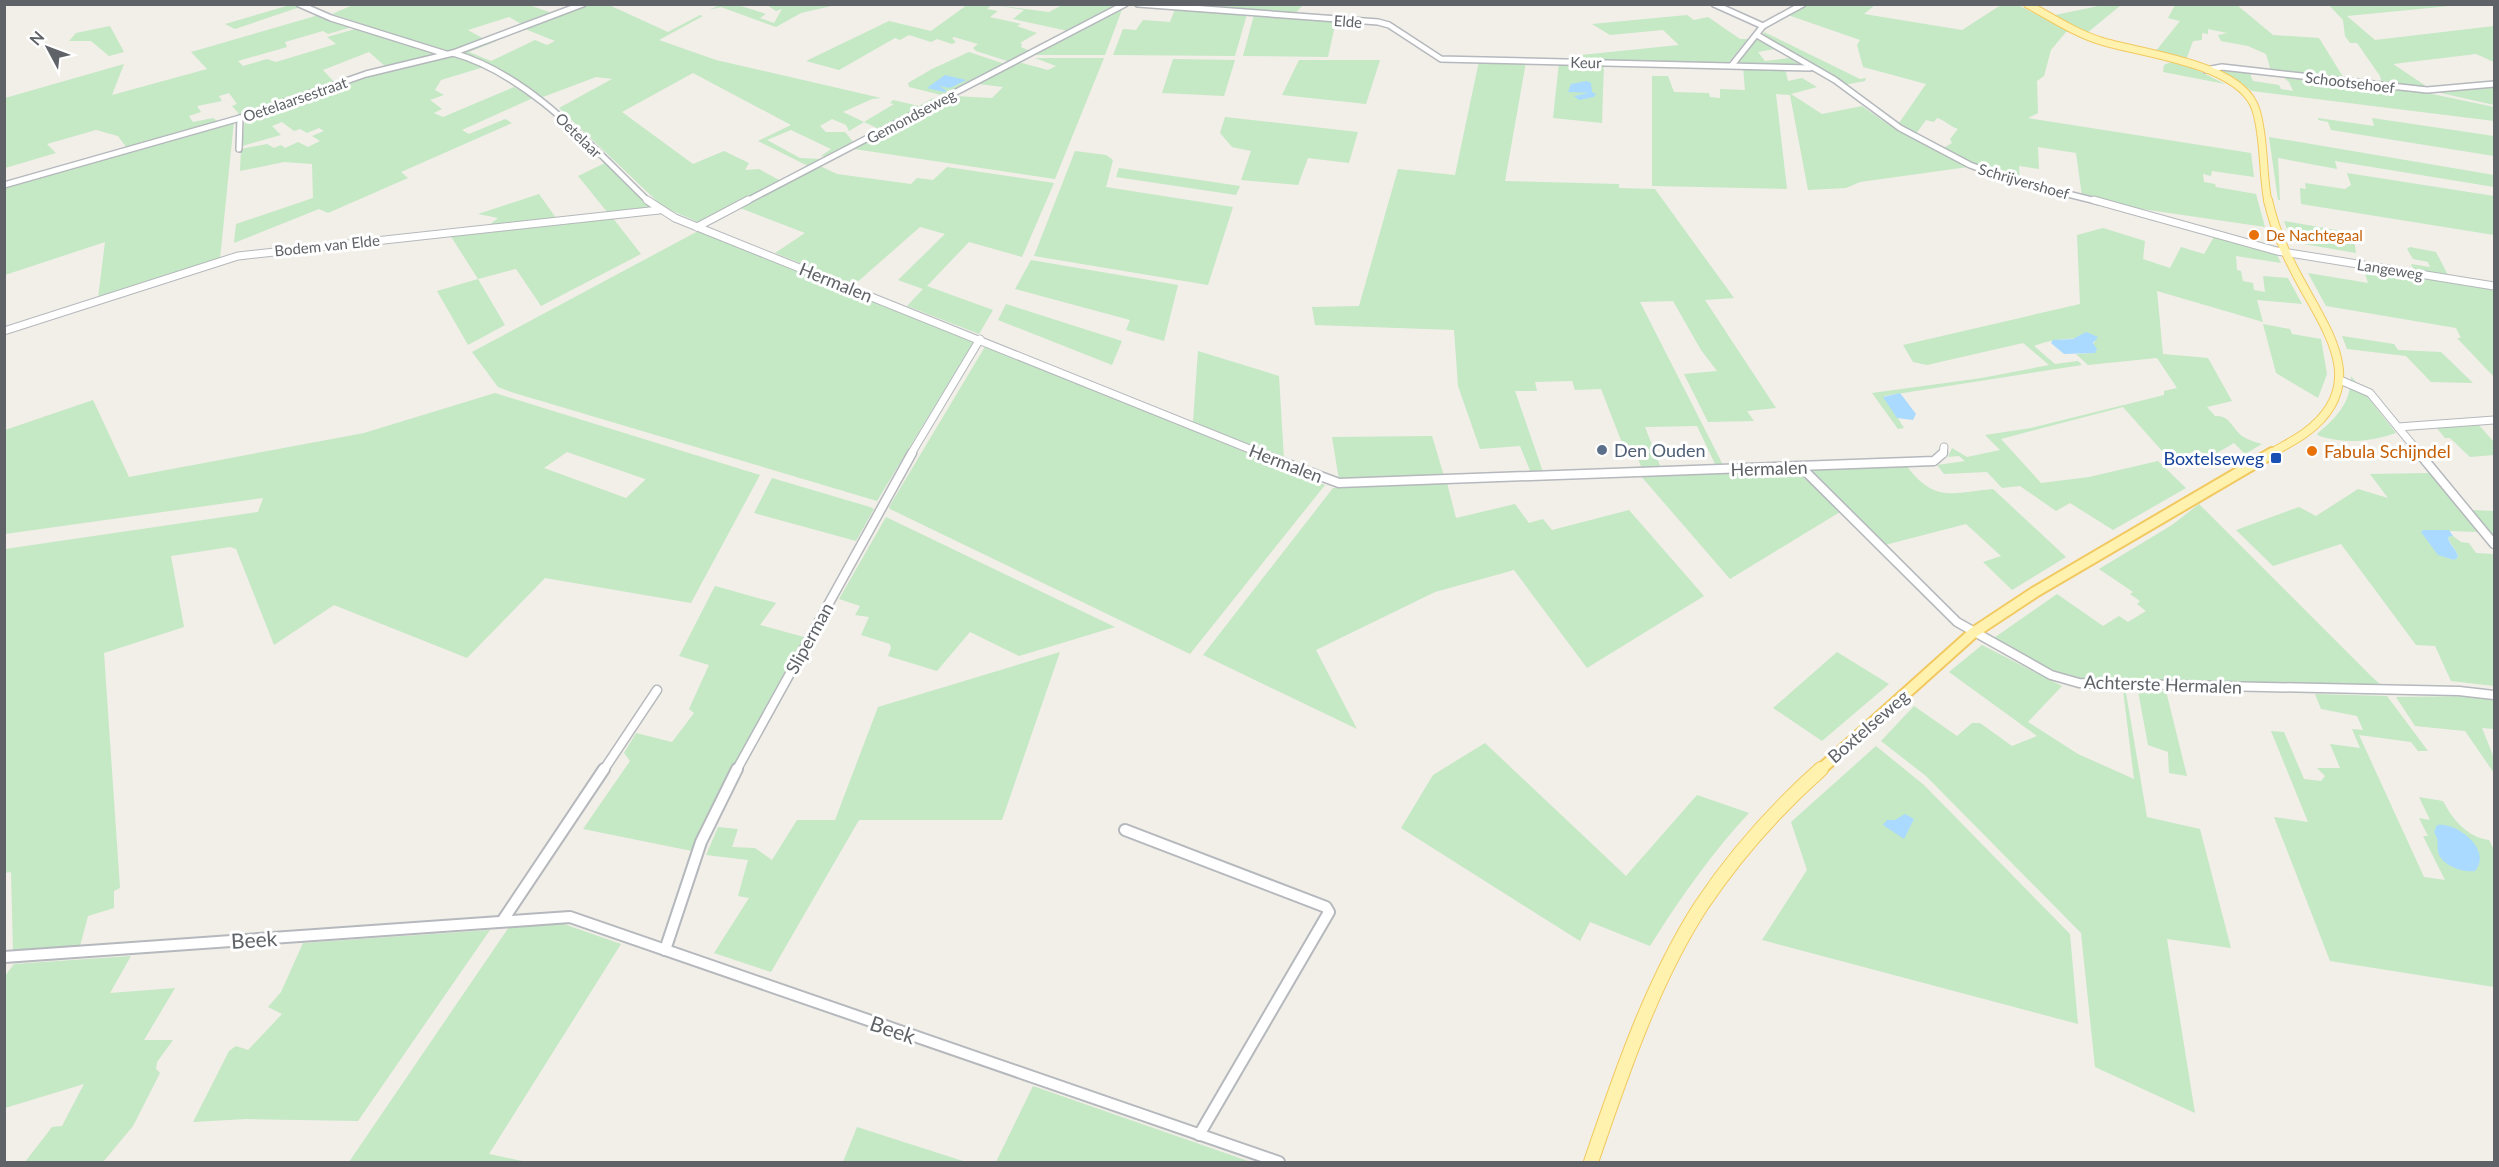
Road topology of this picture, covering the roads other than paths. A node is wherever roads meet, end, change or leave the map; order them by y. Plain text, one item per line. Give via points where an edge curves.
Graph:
1 (299, 4) edge
2 (583, 4) edge
3 (1125, 4) edge
4 (1138, 4) edge
5 (1714, 4) edge
6 (1803, 4) edge
7 (2027, 4) edge
8 (1763, 26) junction
9 (1757, 35) junction
10 (453, 53) junction
11 (446, 54) junction
12 (1441, 59) joint
13 (1732, 65) junction
14 (1814, 68) junction
15 (2206, 70) junction
16 (2494, 84) edge
17 (240, 118) junction
18 (238, 149) dead end
19 (4, 185) edge
20 (659, 210) junction
21 (697, 227) junction
22 (2286, 252) junction
23 (2494, 286) edge
24 (4, 331) edge
25 (980, 339) junction
26 (2340, 380) junction
27 (2494, 420) edge
28 (2398, 427) junction
29 (1944, 447) dead end
30 (1801, 467) junction
31 (2494, 544) edge
32 (1973, 633) junction
33 (657, 690) dead end
34 (2494, 695) edge
35 (1125, 830) dead end
36 (503, 920) junction
37 (665, 950) junction
38 (4, 957) edge
39 (1199, 1135) junction
40 (1279, 1162) edge
41 (1591, 1162) edge

1 - 11 street
2 - 10 street, Oetelaarsestraat
3 - 21 street, Gemondseweg
4 - 12 street, Elde via 1378,22
5 - 8 street
6 - 8 street
7 - 15 main road, Boxtelseweg via 2102,42
8 - 9 street
9 - 13 street
9 - 14 street, Schrijvershoef
10 - 11 street, Oetelaarsestraat
10 - 20 street, Oetelaar via 478,60 552,109
11 - 17 street, Oetelaarsestraat via 366,74
12 - 13 street, Keur
13 - 14 street, Keur
14 - 22 street, Schrijvershoef via 1900,128 1987,172
15 - 16 street, Schootsehoef via 2222,67 2427,90
15 - 22 main road, Boxtelseweg via 2240,88 2254,104 2267,194
17 - 18 street
17 - 19 street, Oetelaarsestraat
20 - 21 street, Oetelaar
20 - 24 street, Bodem van Elde via 238,256
21 - 25 street, Hermalen
22 - 23 street, Langeweg
22 - 26 main road, Boxtelseweg via 2337,349
25 - 30 street, Hermalen via 1339,483
25 - 37 street, Sliperman via 884,500 727,788 701,842
26 - 28 street via 2370,393
26 - 32 main road, Boxtelseweg via 2332,405 2306,433 2035,592
27 - 28 street
28 - 31 street
29 - 30 street, Hermalen via 1943,454 1934,461
30 - 32 street, Achterste Hermalen via 1957,622
32 - 34 street, Achterste Hermalen via 2051,675 2079,683
32 - 41 main road, Boxtelseweg via 1809,777 1728,868 1695,918 1645,1015
33 - 36 street
35 - 39 street via 1326,907 1329,912
36 - 37 street, Beek via 570,917
36 - 38 street, Beek
37 - 39 street, Beek
39 - 40 street, Beek

